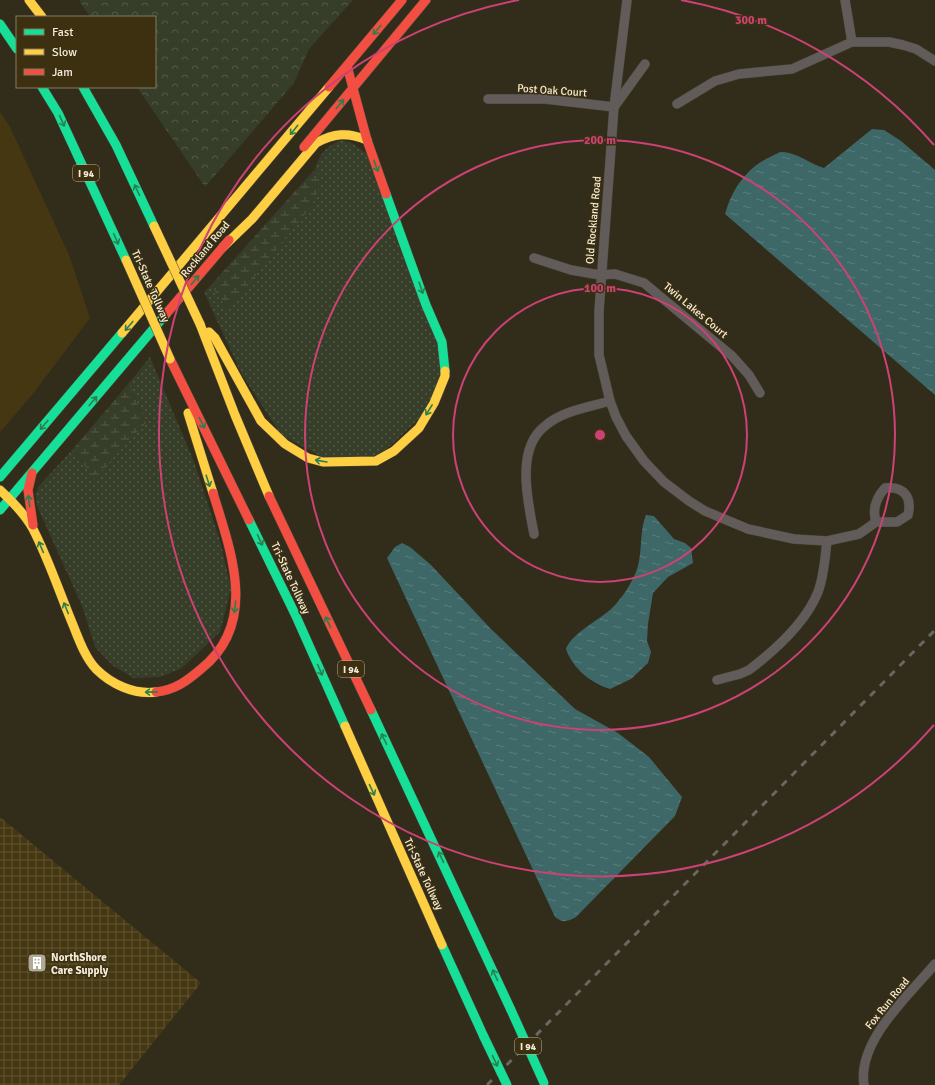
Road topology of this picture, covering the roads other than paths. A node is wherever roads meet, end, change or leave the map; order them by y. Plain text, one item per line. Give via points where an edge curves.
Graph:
1 (29, 0) edge
2 (402, 0) edge
3 (426, 0) edge
4 (627, 0) edge
5 (845, 0) edge
6 (41, 16) edge
7 (0, 24) edge
8 (852, 42) junction
9 (16, 48) edge
10 (935, 61) edge
11 (645, 64) dead end
12 (347, 66) junction
13 (43, 88) edge
14 (84, 88) edge
15 (353, 88) junction
16 (488, 99) dead end
17 (677, 104) dead end
18 (614, 107) junction
19 (367, 140) junction
20 (222, 247) junction
21 (534, 258) dead end
22 (600, 275) junction
23 (200, 324) junction
24 (178, 376) junction
25 (760, 393) dead end
26 (610, 401) junction
27 (32, 473) junction
28 (0, 477) edge
29 (0, 490) edge
30 (9, 499) junction
31 (0, 510) edge
32 (876, 522) junction
33 (33, 529) junction
34 (534, 534) dead end
35 (827, 541) junction
36 (717, 680) dead end
37 (935, 964) edge
38 (545, 1084) edge
39 (506, 1085) edge
40 (864, 1085) edge

1 - 6 main road
2 -> 12 main road, Rockland Road
3 - 15 main road, Rockland Road
4 - 18 street, Old Rockland Road
5 - 8 street
7 - 9 main road
8 - 10 street via 889,42 903,45 916,49
8 - 17 street via 792,69 739,74 715,81
11 - 18 street
12 - 15 main road
12 -> 28 main road, Rockland Road
13 -> 24 main road, Tri-State Tollway / I 94, bridge via 58,113
23 -> 14 main road, Tri-State Tollway / I 94, bridge via 116,145
15 - 19 main road
20 -> 15 main road, Rockland Road
16 - 18 street, Post Oak Court via 545,99
18 - 22 street, Old Rockland Road
19 - 20 main road via 347,133 330,135 316,143 252,219
19 -> 23 main road via 426,305 442,342 445,376 434,403 419,428 394,451 376,461 344,463 308,458 285,444 261,421 215,338
27 -> 20 main road, Rockland Road
21 - 22 street, Twin Lakes Court via 571,270
22 - 25 street, Twin Lakes Court via 615,274 644,283 732,356
22 - 26 street, Old Rockland Road via 599,355
38 -> 23 main road, Tri-State Tollway / I 94, bridge via 441,858 270,499 213,362
24 -> 33 main road via 226,536 236,580 236,608 227,639 209,664 183,684 168,691 149,693 132,690 105,678 83,649
24 -> 39 main road, Tri-State Tollway / I 94, bridge via 295,614
26 - 34 street via 561,416 544,426 533,440 527,460 526,489
26 - 35 street, Old Rockland Road via 626,436 644,461 664,482 705,512 748,529 794,539
27 - 30 main road, Rockland Road
33 -> 27 main road via 28,490
29 - 30 main road
30 - 31 main road, Rockland Road
30 - 33 main road via 24,514
32 - 32 street via 875,502 885,488 893,487 907,496 910,505 908,515 897,522
32 - 35 street, Old Rockland Road via 859,534
35 - 36 street via 824,571 810,609 797,625 749,670
37 - 40 street, Fox Run Road via 876,1034 865,1061

